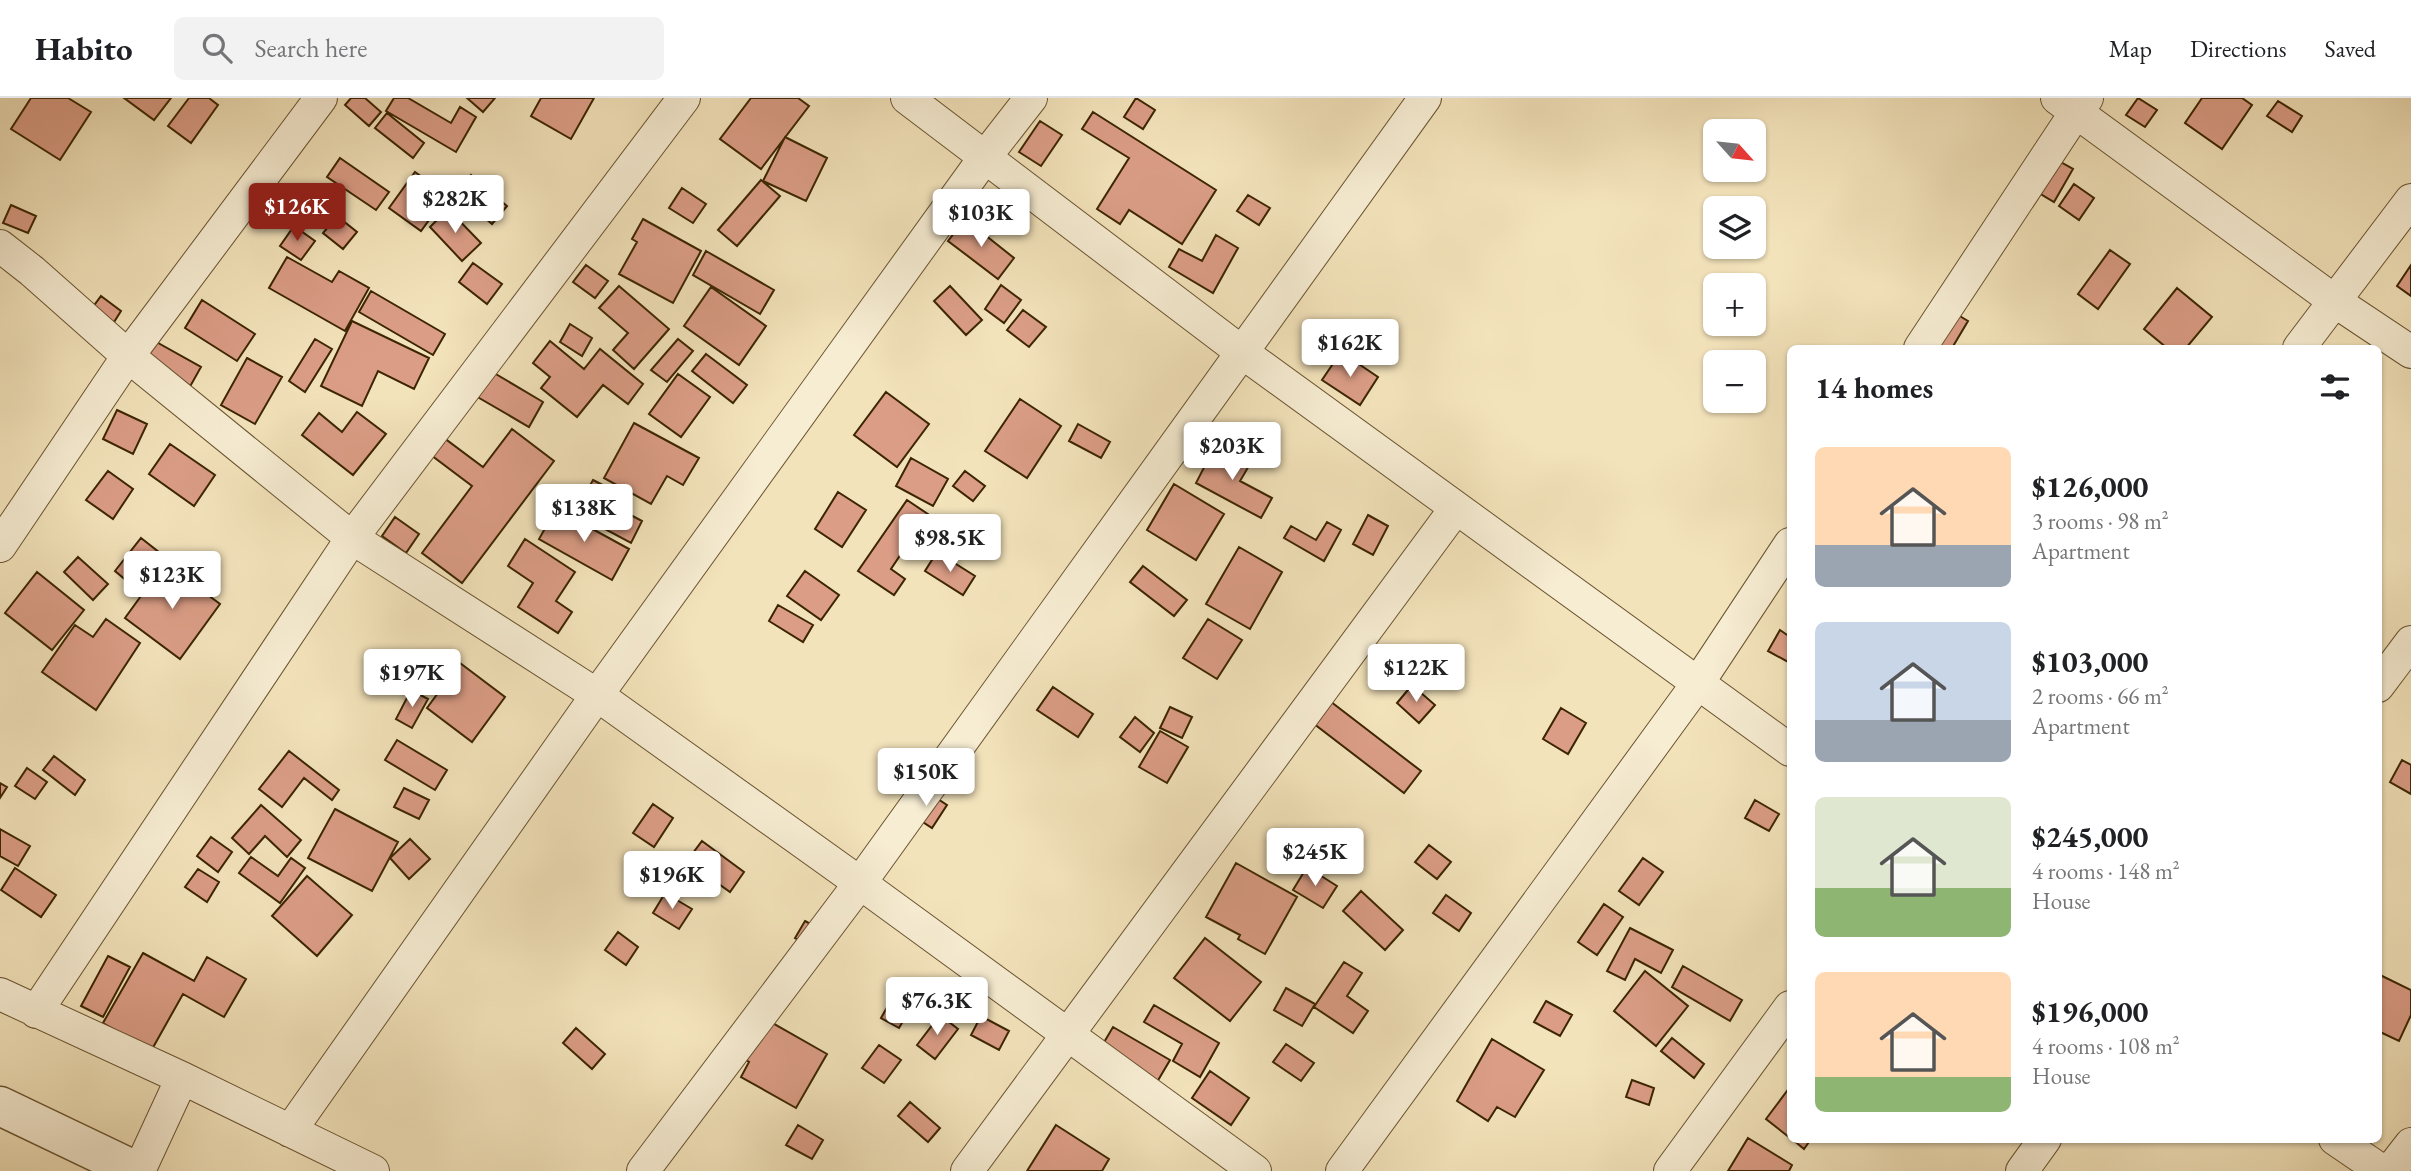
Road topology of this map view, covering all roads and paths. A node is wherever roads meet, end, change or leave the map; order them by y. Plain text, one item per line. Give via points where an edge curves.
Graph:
1 (321, 98) edge
2 (684, 98) edge
3 (907, 98) edge
4 (1031, 98) edge
5 (1424, 98) edge
6 (2073, 103) edge
7 (985, 157) junction
8 (2411, 200) edge
9 (0, 246) edge
10 (2336, 302) junction
11 (1922, 345) edge
12 (2301, 345) edge
13 (2411, 352) edge
14 (1243, 353) junction
15 (128, 356) junction
16 (1456, 508) junction
17 (352, 538) junction
18 (0, 546) edge
19 (1787, 549) edge
20 (2411, 642) edge
21 (2382, 681) edge
22 (1698, 684) junction
23 (597, 695) junction
24 (1787, 748) edge
25 (860, 883) junction
26 (0, 994) edge
27 (1787, 1011) edge
28 (36, 1012) junction
29 (1069, 1036) junction
30 (182, 1078) junction
31 (0, 1106) edge
32 (290, 1131) junction
33 (2042, 1143) edge
34 (2341, 1143) edge
35 (2411, 1144) edge
36 (137, 1171) edge
37 (373, 1171) edge
38 (643, 1171) edge
39 (967, 1171) edge
40 (1255, 1171) edge
41 (1342, 1171) edge
42 (1670, 1171) edge
43 (2022, 1171) edge
44 (2382, 1171) edge
45 (2390, 1171) edge

1 - 15 street
2 - 17 street
3 - 7 street
4 - 7 street
5 - 14 street
6 - 10 street
6 - 11 street
7 - 14 street
7 - 23 street
8 - 10 street
9 - 15 street
10 - 12 street
10 - 13 street
14 - 16 street
14 - 25 street
15 - 17 street
15 - 18 street
16 - 22 street
16 - 29 street
17 - 23 street
17 - 28 street
19 - 22 street
20 - 21 street
22 - 24 street
22 - 41 street
23 - 25 street
23 - 32 street
25 - 29 street
25 - 38 street
26 - 28 street
27 - 42 street
28 - 30 street
29 - 39 street
29 - 40 street
30 - 32 street
30 - 36 street
31 - 36 street
32 - 37 street
33 - 43 street
34 - 44 street
35 - 45 street

